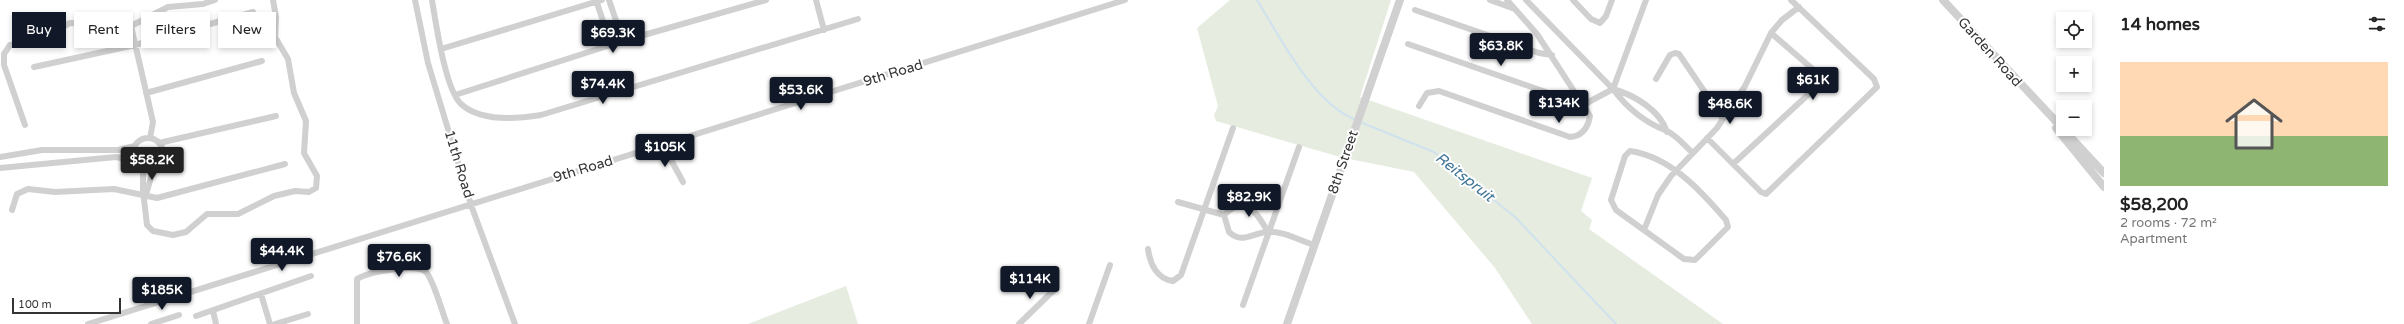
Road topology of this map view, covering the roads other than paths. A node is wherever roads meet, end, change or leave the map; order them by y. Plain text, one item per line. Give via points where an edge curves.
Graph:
1 (215, 0) edge
2 (273, 0) edge
3 (415, 0) edge
4 (432, 0) edge
5 (609, 0) edge
6 (766, 0) edge
7 (816, 0) edge
8 (1125, 0) edge
9 (1400, 0) edge
10 (1490, 0) edge
11 (1507, 0) edge
12 (1526, 0) edge
13 (1573, 0) edge
14 (1612, 0) edge
15 (1646, 0) edge
16 (1791, 0) edge
17 (1943, 0) edge
18 (598, 1) edge
19 (1799, 7) junction
20 (1516, 9) junction
21 (1415, 10) dead end
22 (858, 19) dead end
23 (218, 22) edge
24 (74, 23) edge
25 (133, 25) edge
26 (824, 30) junction
27 (1771, 32) junction
28 (133, 36) edge
29 (623, 41) junction
30 (1408, 44) dead end
31 (611, 45) junction
32 (135, 46) junction
33 (441, 49) junction
34 (1552, 55) junction
35 (262, 61) dead end
36 (34, 67) dead end
37 (1656, 79) dead end
38 (1613, 89) junction
39 (146, 93) junction
40 (455, 95) junction
41 (2037, 103) junction
42 (1583, 105) junction
43 (1419, 106) dead end
44 (276, 116) dead end
45 (1723, 119) junction
46 (24, 125) dead end
47 (1233, 128) dead end
48 (1667, 132) junction
49 (150, 138) junction
50 (1707, 138) junction
51 (159, 143) junction
52 (663, 144) junction
53 (135, 146) junction
54 (1299, 147) dead end
55 (62, 150) junction
56 (28, 152) junction
57 (1694, 154) junction
58 (0, 157) edge
59 (135, 161) junction
60 (63, 162) junction
61 (285, 164) dead end
62 (1732, 164) junction
63 (29, 166) junction
64 (2100, 166) edge
65 (154, 167) junction
66 (0, 168) edge
67 (143, 168) junction
68 (1676, 170) junction
69 (2104, 173) edge
70 (683, 182) dead end
71 (2104, 187) edge
72 (145, 198) junction
73 (1178, 202) dead end
74 (471, 205) junction
75 (12, 210) dead end
76 (1203, 210) junction
77 (1224, 215) junction
78 (1644, 230) junction
79 (1268, 232) junction
80 (1314, 245) junction
81 (1148, 249) dead end
82 (1110, 265) dead end
83 (312, 276) dead end
84 (1055, 289) dead end
85 (261, 294) junction
86 (1243, 305) dead end
87 (212, 311) junction
88 (308, 314) dead end
89 (179, 315) dead end
90 (196, 316) dead end
91 (88, 324) edge
92 (152, 324) edge
93 (216, 324) edge
94 (270, 324) edge
95 (275, 324) edge
96 (357, 324) edge
97 (447, 324) edge
98 (515, 324) edge
99 (1019, 324) edge
100 (1089, 324) edge
101 (1287, 324) edge

1 - 25 street via 202,4 168,7
2 - 72 street via 276,17 275,37 288,59 294,93 306,121 304,153 317,176 316,188 309,192 295,191 274,196 238,214 207,214 186,232 173,235 150,228 145,220
3 - 74 street, 11th Road via 424,51
4 - 33 street
5 - 29 street
6 - 29 street
7 - 26 street
8 - 52 street, 9th Road
9 - 80 street, 8th Street
10 - 20 street
11 - 20 street
12 - 38 street
13 - 14 street via 1592,19 1600,23 1606,16
15 - 38 street
16 - 19 street
17 - 41 street, Garden Road
18 - 31 street
18 - 33 street
19 - 27 street
19 - 62 street via 1874,79 1877,87 1766,194
20 - 34 street
21 - 34 street via 1539,53
22 - 26 street
23 - 32 street
24 - 46 street via 37,40 10,45 4,54 4,65
26 - 40 street via 542,115 483,115 462,104
27 - 45 street via 1745,86
27 - 62 street via 1816,72 1819,80 1812,91
28 - 32 street
29 - 31 street
30 - 42 street
31 - 40 street
32 - 36 street
32 - 39 street
33 - 40 street
34 - 42 street
35 - 39 street
37 - 45 street via 1670,55 1679,54
38 - 42 street
38 - 48 street via 1621,100 1648,123
38 - 48 street via 1626,92 1656,112
39 - 49 street via 153,126
41 - 64 street, Garden Road
41 - 71 street, Garden Road
42 - 43 street via 1590,116 1589,123 1581,133 1570,137 1439,91 1427,93
44 - 51 street
45 - 50 street
47 - 76 street
48 - 57 street
49 - 51 street
49 - 53 street via 141,140
50 - 57 street
50 - 62 street
51 - 65 street via 163,150 162,158
52 - 70 street
52 - 74 street, 9th Road
53 - 55 street via 118,150
53 - 59 street
54 - 79 street
55 - 56 street
55 - 60 street
56 - 58 street
56 - 63 street
57 - 68 street
59 - 60 street via 116,157
59 - 67 street
60 - 63 street
61 - 72 street via 162,198
63 - 66 street
64 - 69 street, Garden Road
65 - 67 street
65 - 72 street
67 - 72 street
68 - 78 street via 1658,195
68 - 78 street via 1660,159 1637,152 1628,152 1625,156 1611,200 1612,205
68 - 78 street via 1723,217 1728,227 1692,261 1684,259
72 - 75 street via 120,190 55,192 28,188 16,194
73 - 76 street
74 - 91 street, 9th Road
74 - 98 street, 11th Road
76 - 77 street
76 - 81 street via 1181,275 1174,281 1166,280 1154,270 1149,260
77 - 79 street via 1229,232 1239,238 1245,239
77 - 79 street via 1237,206 1249,206 1257,213
79 - 80 street
79 - 86 street
80 - 101 street, 8th Street
82 - 100 street
83 - 85 street
84 - 99 street
85 - 87 street
85 - 94 street
87 - 90 street
87 - 93 street
88 - 95 street
89 - 92 street
96 - 97 street via 357,279 401,269 419,269 428,275

